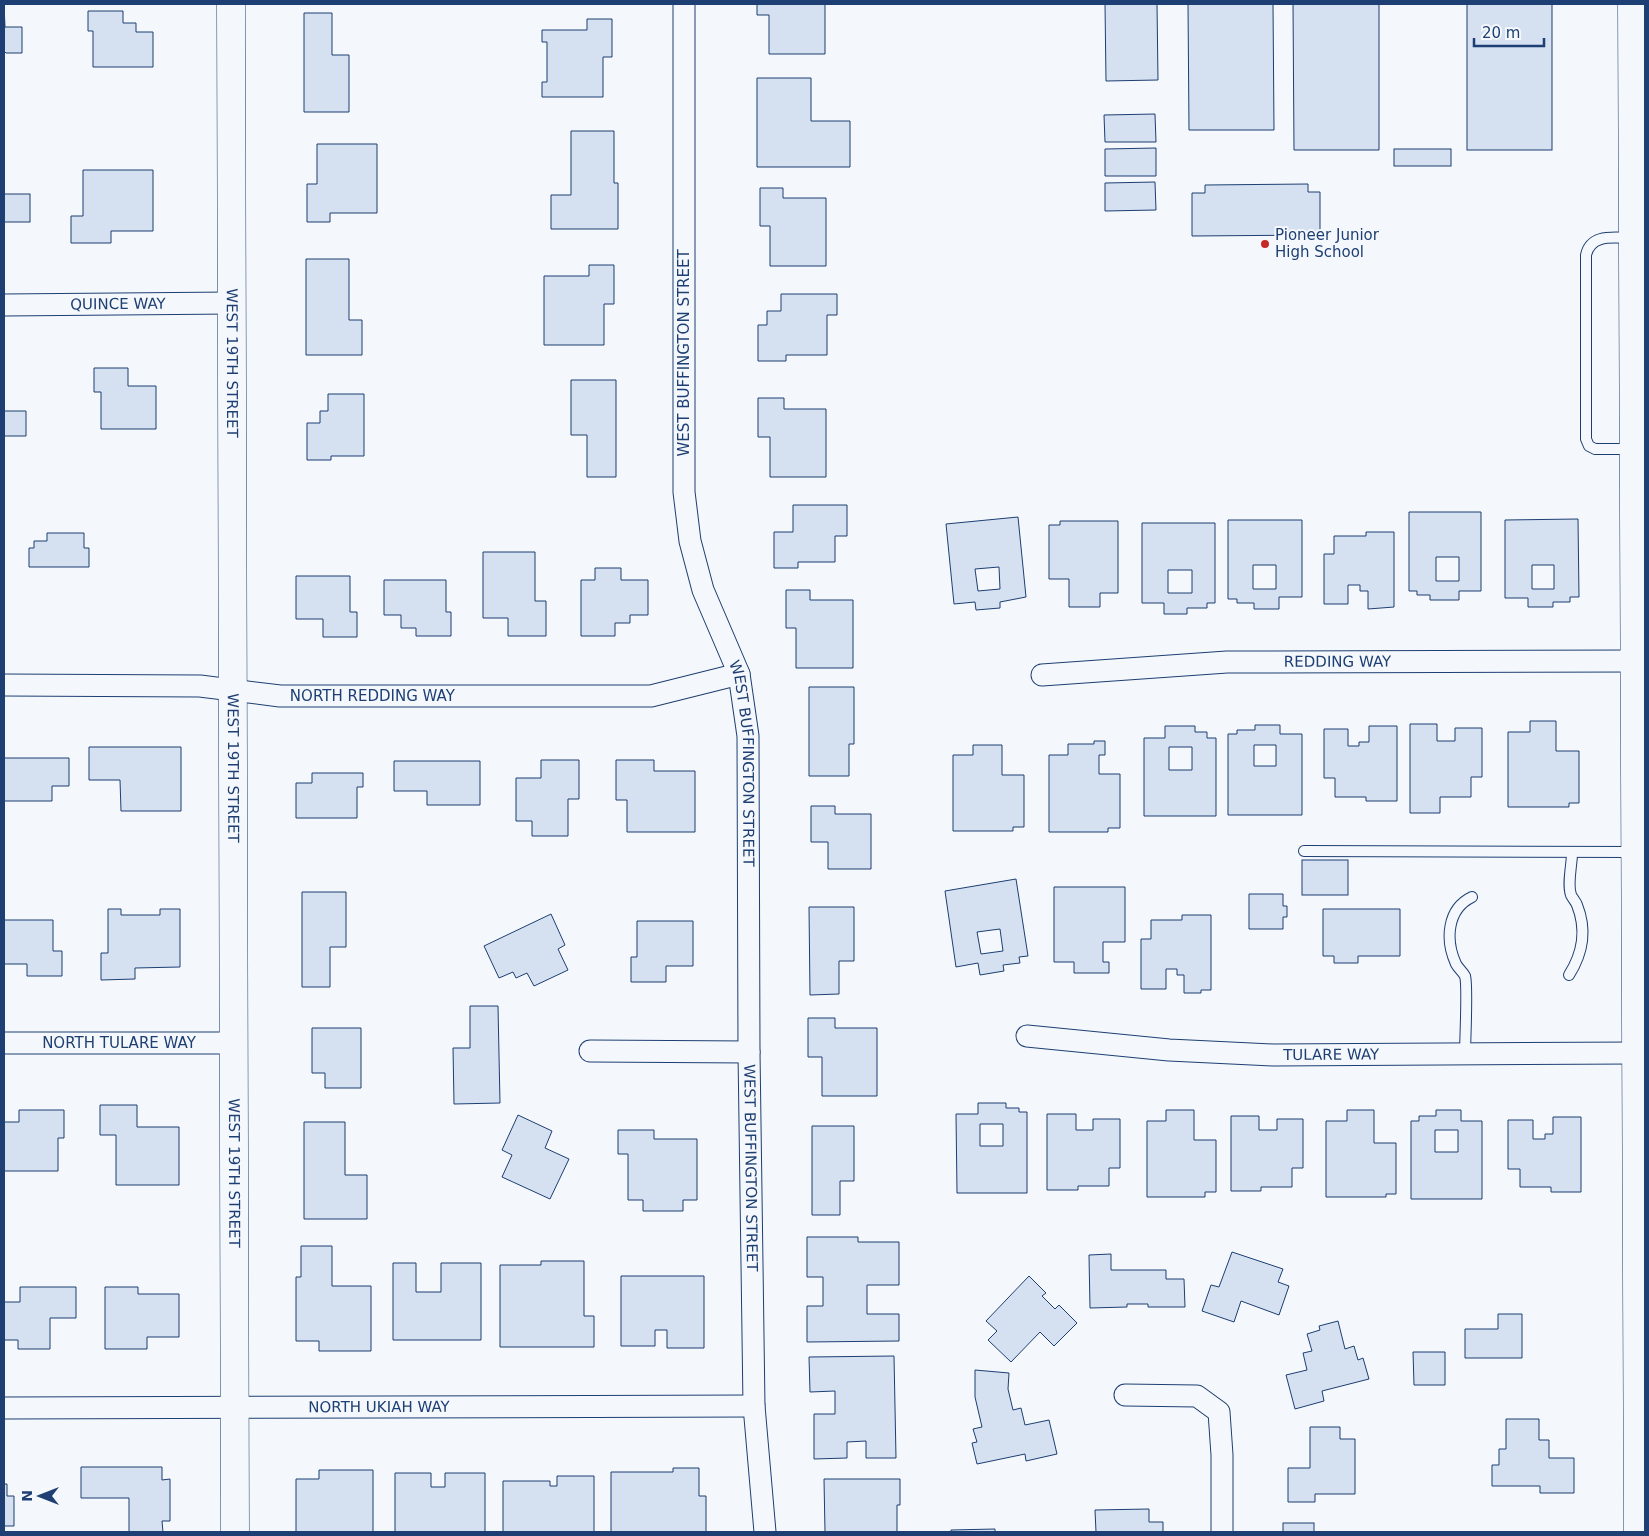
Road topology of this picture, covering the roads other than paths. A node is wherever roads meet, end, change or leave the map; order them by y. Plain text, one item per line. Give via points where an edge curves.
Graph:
1 (231, 4) edge
2 (684, 4) edge
3 (1632, 4) edge
4 (1633, 238) junction
5 (231, 303) junction
6 (4, 305) edge
7 (1634, 449) junction
8 (1635, 661) junction
9 (740, 674) junction
10 (1042, 675) dead end
11 (4, 685) edge
12 (233, 689) junction
13 (1304, 851) dead end
14 (1635, 852) junction
15 (1572, 853) junction
16 (1472, 897) dead end
17 (1569, 974) dead end
18 (1027, 1036) dead end
19 (235, 1042) junction
20 (4, 1043) edge
21 (590, 1050) dead end
22 (749, 1052) junction
23 (1635, 1053) junction
24 (1465, 1054) junction
25 (1125, 1394) dead end
26 (754, 1406) junction
27 (4, 1408) edge
28 (234, 1408) junction
29 (235, 1532) edge
30 (765, 1532) edge
31 (1222, 1532) edge
32 (1638, 1532) edge

1 - 5 main road, WEST 19TH STREET
2 - 9 street, WEST BUFFINGTON STREET via 684,492 690,541 703,590
3 - 4 main road
4 - 7 main road
4 - 7 lane via 1602,238 1588,246 1586,439 1595,449
5 - 6 street, QUINCE WAY
5 - 12 main road, WEST 19TH STREET
7 - 8 main road
8 - 10 street, REDDING WAY via 1227,662
8 - 14 main road
9 - 12 street, NORTH REDDING WAY via 651,696 280,696
9 - 22 street, WEST BUFFINGTON STREET via 748,736
11 - 12 street, NORTH REDDING WAY
12 - 19 main road, WEST 19TH STREET
13 - 15 lane
14 - 15 lane
14 - 23 main road
15 - 17 lane via 1571,895 1582,920 1583,936 1582,949
16 - 24 lane via 1461,902 1453,915 1448,939 1456,965 1465,977
18 - 24 street, TULARE WAY via 1168,1050 1273,1055
19 - 20 street, NORTH TULARE WAY
19 - 28 main road, WEST 19TH STREET
21 - 22 street
22 - 26 street, WEST BUFFINGTON STREET
23 - 24 street, TULARE WAY
23 - 32 main road
25 - 31 street via 1197,1396 1219,1412
26 - 28 street, NORTH UKIAH WAY
26 - 30 street, WEST BUFFINGTON STREET
27 - 28 street, NORTH UKIAH WAY
28 - 29 main road, WEST 19TH STREET

